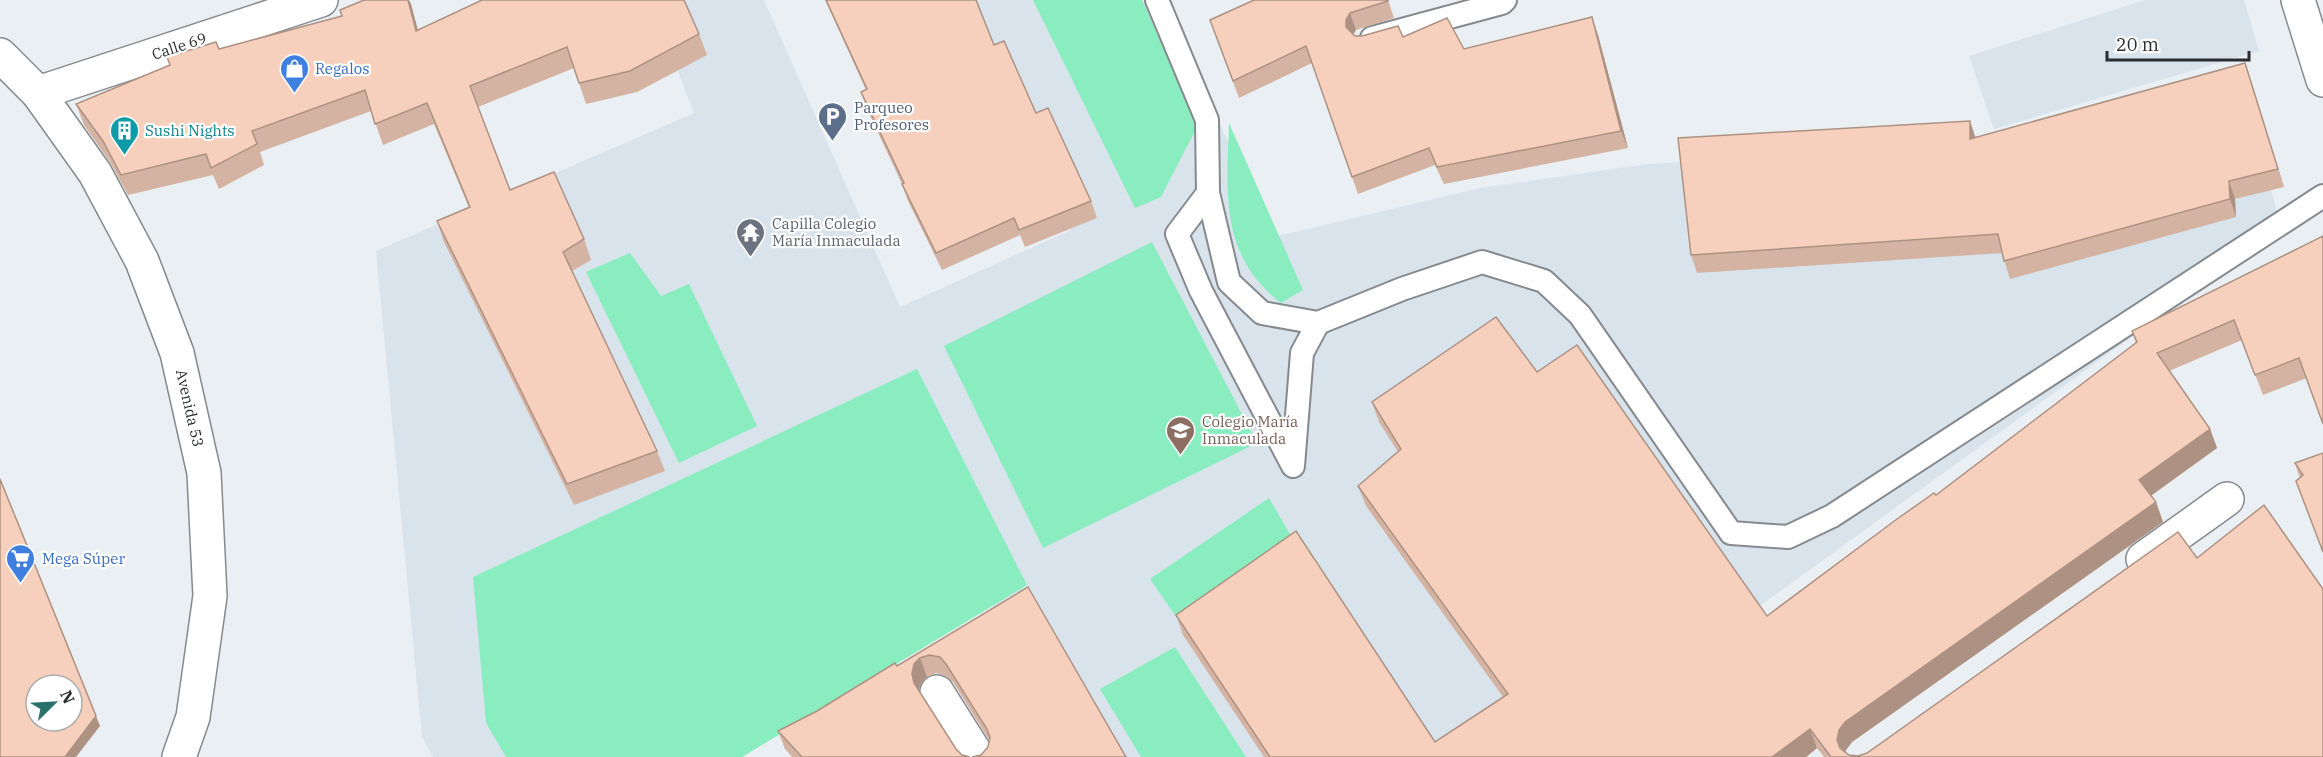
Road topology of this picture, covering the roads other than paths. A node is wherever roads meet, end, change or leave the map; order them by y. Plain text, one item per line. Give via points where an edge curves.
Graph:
1 (321, 0) edge
2 (1157, 0) edge
3 (1505, 0) edge
4 (2298, 0) edge
5 (1365, 40) edge
6 (0, 54) edge
7 (2323, 80) edge
8 (38, 93) junction
9 (1208, 193) junction
10 (2323, 196) edge
11 (1318, 323) junction
12 (2227, 499) dead end
13 (2122, 574) edge
14 (937, 692) dead end
15 (179, 757) edge
16 (978, 757) edge

1 - 8 street, Calle 69
2 - 9 lane via 1207,120
3 - 5 lane
4 - 7 street
6 - 8 street, Avenida 53
8 - 15 street, Avenida 53 via 95,173 142,261 177,353 204,473 210,596 193,717
9 - 11 lane via 1229,282 1262,313
9 - 11 lane via 1177,234 1201,291 1293,466 1302,352
10 - 11 lane via 1832,516 1788,537 1731,533 1580,315 1544,281 1482,262
12 - 13 street
14 - 16 street

